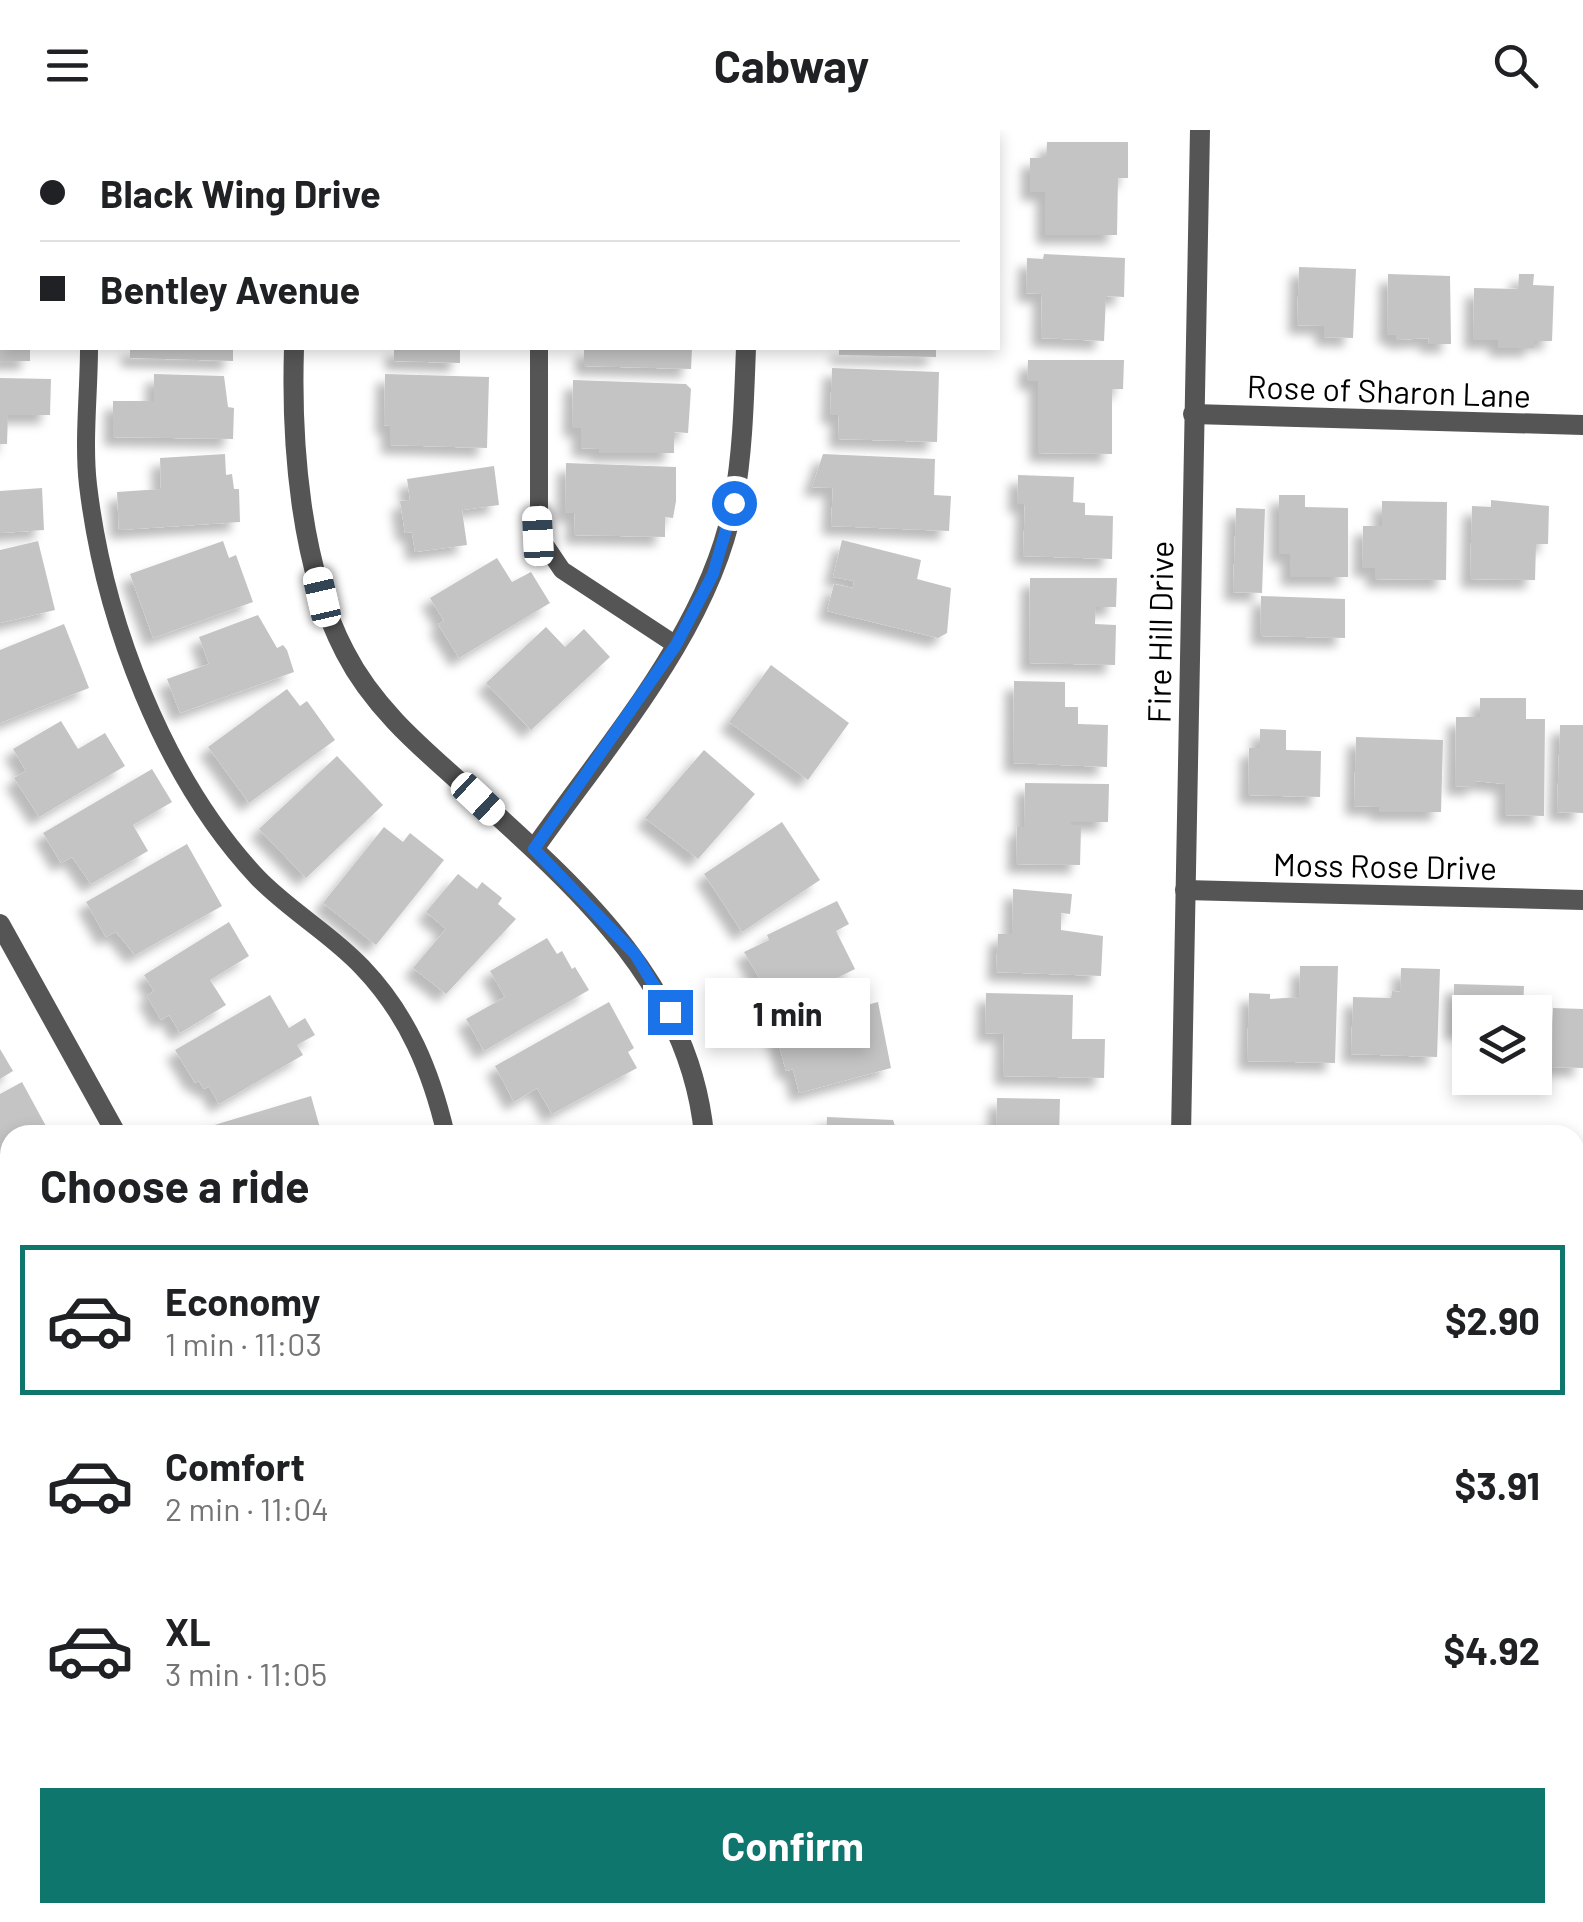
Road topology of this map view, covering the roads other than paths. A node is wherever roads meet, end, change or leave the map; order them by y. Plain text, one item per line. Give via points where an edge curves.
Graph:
1 (1200, 130) edge
2 (90, 350) edge
3 (294, 350) edge
4 (539, 350) edge
5 (746, 350) edge
6 (1193, 414) junction
7 (1583, 425) edge
8 (676, 645) junction
9 (534, 849) junction
10 (1184, 890) junction
11 (1583, 900) edge
12 (0, 924) edge
13 (111, 1125) edge
14 (444, 1125) edge
15 (702, 1125) edge
16 (1181, 1125) edge

1 - 6 street, Fire Hill Drive
2 - 14 lane via 87,482 109,601 142,690 193,789 258,877 362,967 407,1024 433,1078
3 - 9 street via 308,538 322,597 346,654 395,724
4 - 8 lane via 538,536 562,570
5 - 8 street via 734,503 713,574
6 - 7 street, Rose of Sharon Lane
6 - 10 street, Fire Hill Drive
8 - 9 street
9 - 15 street via 635,954 689,1056
10 - 11 street, Moss Rose Drive
10 - 16 street, Fire Hill Drive
12 - 13 street

